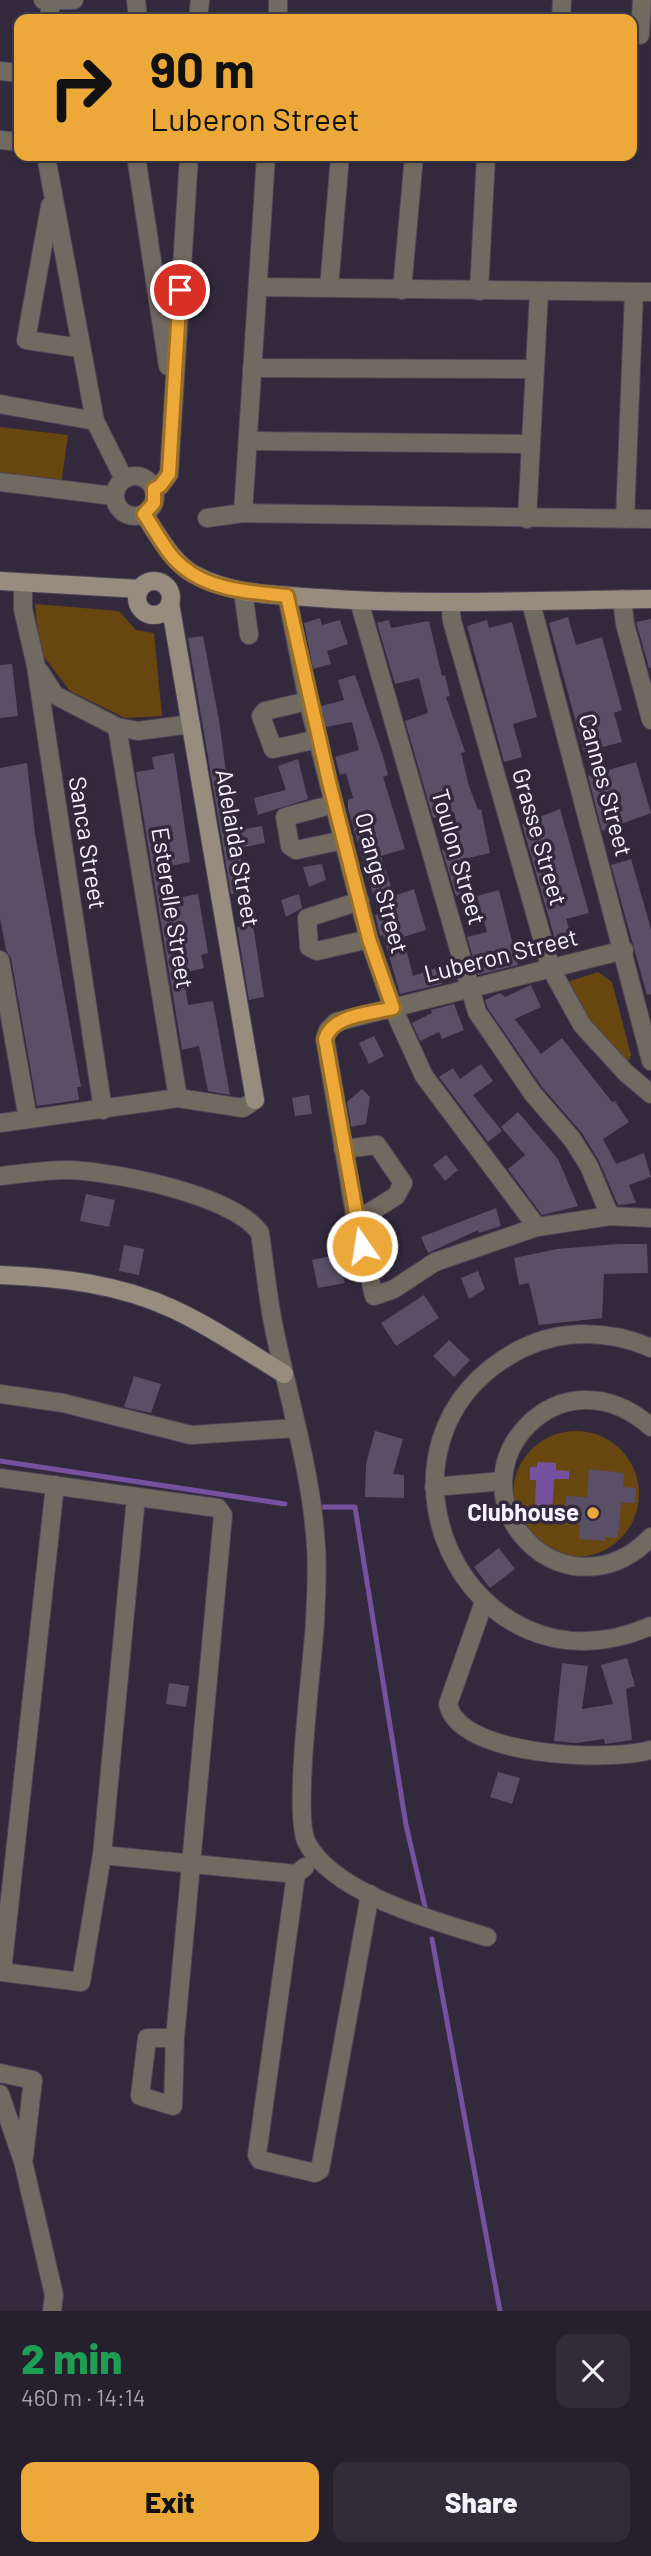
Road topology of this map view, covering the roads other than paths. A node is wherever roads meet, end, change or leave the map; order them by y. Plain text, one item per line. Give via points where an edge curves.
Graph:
1 (43, 0) edge
2 (51, 0) edge
3 (75, 0) edge
4 (642, 0) edge
5 (641, 35) edge
6 (47, 161) edge
7 (137, 161) edge
8 (189, 161) edge
9 (266, 161) edge
10 (340, 161) edge
11 (414, 161) edge
12 (486, 161) edge
13 (52, 195) junction
14 (258, 287) junction
15 (329, 288) junction
16 (402, 290) junction
17 (479, 291) junction
18 (539, 292) junction
19 (643, 292) edge
20 (80, 348) junction
21 (252, 368) junction
22 (535, 369) junction
23 (172, 397) junction
24 (0, 404) edge
25 (95, 421) junction
26 (247, 441) junction
27 (531, 444) junction
28 (124, 479) junction
29 (0, 482) edge
30 (154, 489) junction
31 (114, 496) junction
32 (243, 513) junction
33 (144, 514) junction
34 (207, 518) dead end
35 (527, 519) junction
36 (625, 519) junction
37 (651, 519) edge
38 (181, 566) junction
39 (0, 581) edge
40 (23, 583) junction
41 (139, 589) junction
42 (243, 591) junction
43 (168, 595) junction
44 (287, 596) junction
45 (651, 598) edge
46 (622, 599) junction
47 (359, 601) junction
48 (450, 602) junction
49 (531, 603) junction
50 (249, 635) dead end
51 (36, 666) junction
52 (309, 701) junction
53 (651, 720) edge
54 (191, 724) junction
55 (117, 727) junction
56 (318, 738) junction
57 (334, 804) junction
58 (344, 839) junction
59 (360, 901) junction
60 (369, 939) junction
61 (624, 950) junction
62 (0, 960) edge
63 (551, 969) junction
64 (470, 989) junction
65 (393, 1008) junction
66 (651, 1061) edge
67 (651, 1094) edge
68 (178, 1098) junction
69 (103, 1110) junction
70 (28, 1119) junction
71 (0, 1123) edge
72 (343, 1149) junction
73 (0, 1175) edge
74 (610, 1216) junction
75 (651, 1218) edge
76 (356, 1221) junction
77 (537, 1227) junction
78 (0, 1275) edge
79 (651, 1348) edge
80 (284, 1374) junction
81 (0, 1394) edge
82 (651, 1427) edge
83 (297, 1428) junction
84 (0, 1478) edge
85 (503, 1481) junction
86 (55, 1485) junction
87 (433, 1487) junction
88 (136, 1497) junction
89 (651, 1537) edge
90 (484, 1602) junction
91 (651, 1626) edge
92 (651, 1750) edge
93 (102, 1854) junction
94 (316, 1858) junction
95 (191, 1864) junction
96 (296, 1874) junction
97 (370, 1894) junction
98 (487, 1937) dead end
99 (175, 2038) dead end
100 (0, 2073) edge
101 (0, 2094) edge
102 (23, 2161) junction
103 (52, 2311) edge

1 - 2 street
2 - 3 street
4 - 5 street
6 - 13 street
7 - 23 street
8 - 23 street
9 - 14 street
10 - 15 street
11 - 16 street
12 - 17 street
13 - 20 street
13 - 20 street via 26,340
14 - 15 street
14 - 21 street
15 - 16 street
16 - 17 street
17 - 18 street
18 - 19 street
18 - 22 street
19 - 36 street
20 - 25 street
21 - 22 street
21 - 26 street
22 - 27 street
23 - 30 street via 169,474
24 - 25 street
25 - 28 street
26 - 27 street
26 - 32 street
27 - 35 street
28 - 30 street via 145,478
28 - 31 street
29 - 31 street
30 - 33 street via 154,503
31 - 33 street via 123,513
32 - 34 street
32 - 35 street
33 - 38 street
35 - 36 street
36 - 37 street
38 - 42 street via 210,582
38 - 43 street
39 - 40 street
40 - 41 street
40 - 51 street, Sanca Street via 23,609
41 - 43 street via 154,581
41 - 43 street via 139,606 147,614 163,612
42 - 44 street
42 - 50 street
43 - 54 street, Adelaida Street
44 - 47 street
44 - 52 street, Orange Street
45 - 46 street
46 - 49 street via 565,598
46 - 53 street
47 - 48 street
47 - 64 street, Toulon Street
48 - 49 street
48 - 63 street, Grasse Street
49 - 61 street, Cannes Street
51 - 55 street via 55,695
51 - 69 street, Sanca Street
52 - 56 street, Orange Street
52 - 56 street via 265,711 261,716 274,749
54 - 55 street via 138,731
54 - 68 street, Adelaida Street via 255,1100 243,1108
55 - 68 street, Esterelle Street
56 - 57 street, Orange Street
57 - 58 street, Orange Street
57 - 58 street via 285,817 290,846 296,850
58 - 59 street, Orange Street
59 - 60 street, Orange Street
59 - 60 street via 307,918 309,947 317,951
60 - 65 street, Orange Street
61 - 63 street, Luberon Street
61 - 66 street, Cannes Street
62 - 70 street
63 - 64 street, Luberon Street
63 - 67 street, Grasse Street via 582,1025
64 - 65 street, Luberon Street
64 - 74 street, Toulon Street via 477,1012 498,1047 572,1139
65 - 72 street, Luberon Street via 336,1022 328,1030 325,1039
65 - 77 street, Orange Street via 424,1076
68 - 69 street
69 - 70 street
70 - 71 street
72 - 76 street, Luberon Street
72 - 76 street via 377,1145 404,1183 396,1196
73 - 80 street via 69,1170 128,1178 180,1190 251,1221 260,1233
74 - 75 street, Luberon Street
74 - 77 street, Luberon Street
76 - 77 street, Luberon Street via 374,1296 435,1262
78 - 80 street via 108,1286 172,1308
79 - 87 street via 618,1337 573,1335 551,1338 509,1355 474,1384 454,1411 440,1443
80 - 83 street
81 - 83 street via 64,1403 191,1436
82 - 85 street via 610,1401 560,1403 538,1415 520,1433 508,1456
83 - 94 street via 316,1547 303,1821 305,1840
84 - 86 street
85 - 87 street
85 - 89 street via 507,1508 519,1532 537,1552 561,1564 588,1568 615,1563 639,1550
86 - 88 street
86 - 93 street via 2,1972 81,1982
87 - 90 street via 439,1525 452,1562
88 - 93 street
88 - 95 street via 218,1508 223,1515
90 - 91 street via 505,1618 555,1638 608,1640
90 - 92 street via 448,1704 460,1726 515,1748 544,1753 606,1755
93 - 95 street
94 - 96 street
94 - 97 street
95 - 96 street
95 - 99 street
96 - 97 street via 257,2155 260,2160 315,2173 320,2170
97 - 98 street via 433,1921
100 - 102 street via 33,2080
101 - 102 street
102 - 103 street via 54,2295

